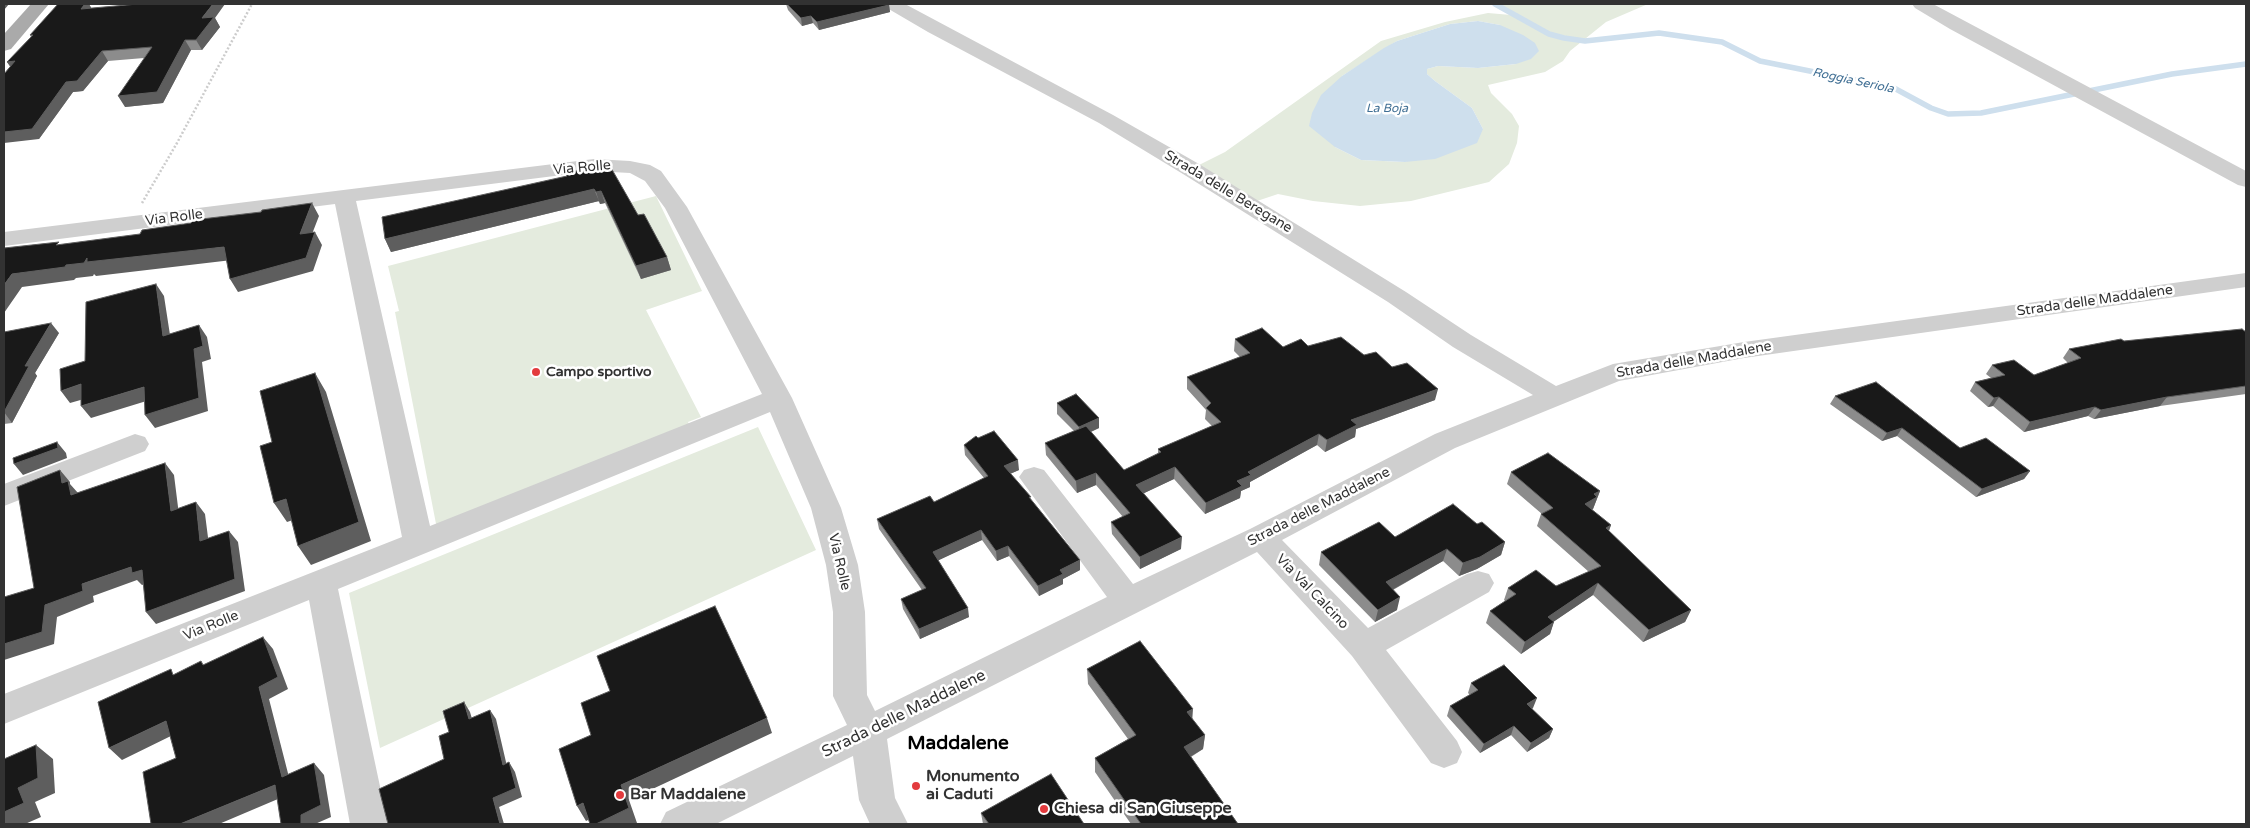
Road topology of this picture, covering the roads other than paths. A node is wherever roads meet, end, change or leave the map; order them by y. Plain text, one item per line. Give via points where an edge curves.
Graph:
1 (40, 4) edge
2 (893, 4) edge
3 (1921, 4) edge
4 (4, 45) edge
5 (2246, 180) edge
6 (344, 196) junction
7 (4, 239) edge
8 (2246, 280) edge
9 (1552, 397) junction
10 (778, 398) junction
11 (135, 444) dead end
12 (1034, 477) dead end
13 (4, 495) edge
14 (1261, 537) junction
15 (419, 543) junction
16 (321, 582) junction
17 (1478, 583) dead end
18 (1128, 601) junction
19 (1364, 646) junction
20 (4, 709) edge
21 (868, 731) junction
22 (1444, 752) dead end
23 (369, 824) edge
24 (679, 824) edge
25 (889, 824) edge

1 - 4 main road
2 - 9 street, Strada delle Beregane via 1106,119 1191,169
3 - 5 street
6 - 7 street, Via Rolle
6 - 10 street, Via Rolle via 594,164 642,170 653,176 676,207
6 - 15 street
8 - 9 street, Strada delle Maddalene via 1744,350 1613,373
9 - 14 street, Strada delle Maddalene via 1445,441
10 - 15 street, Via Rolle
10 - 21 street, Via Rolle via 826,508 842,565 849,612 850,696
11 - 13 street
12 - 18 street
14 - 18 street, Strada delle Maddalene
14 - 19 street, Via Val Calcino
15 - 16 street, Via Rolle
16 - 20 street, Via Rolle
16 - 23 street
17 - 19 street
18 - 21 street, Strada delle Maddalene
19 - 22 street, Via Val Calcino
21 - 24 street, Strada delle Maddalene
21 - 25 street, Via Rolle via 877,800

